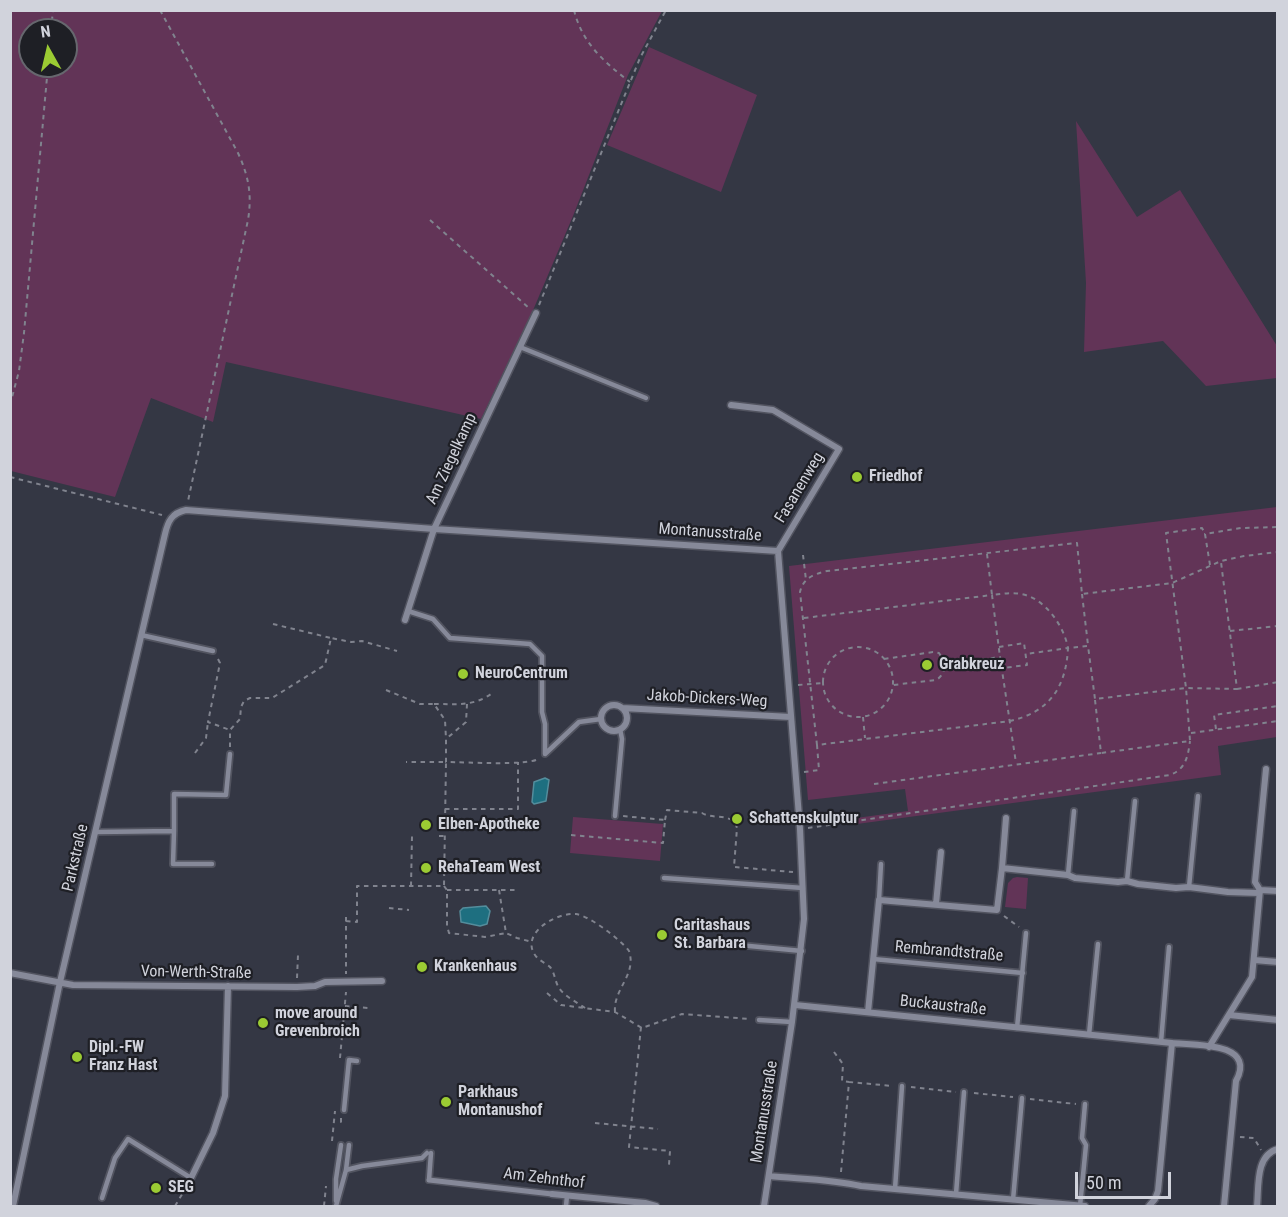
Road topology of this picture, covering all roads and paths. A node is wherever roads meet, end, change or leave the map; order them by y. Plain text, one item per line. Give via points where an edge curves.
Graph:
1 (160, 10) edge
2 (574, 10) edge
3 (666, 10) edge
4 (47, 78) edge
5 (630, 81) junction
6 (430, 220) dead end
7 (536, 313) junction
8 (520, 347) junction
9 (646, 398) dead end
10 (10, 405) edge
11 (732, 405) dead end
12 (10, 477) edge
13 (186, 510) junction
14 (171, 517) junction
15 (1278, 527) edge
16 (434, 529) junction
17 (1205, 534) junction
18 (778, 551) junction
19 (1278, 552) edge
20 (987, 554) junction
21 (803, 555) dead end
22 (1221, 561) junction
23 (1210, 565) junction
24 (806, 580) junction
25 (1172, 583) junction
26 (1082, 594) junction
27 (992, 595) junction
28 (408, 610) junction
29 (803, 618) junction
30 (405, 620) dead end
31 (273, 624) dead end
32 (1278, 626) edge
33 (1229, 632) junction
34 (141, 635) junction
35 (332, 638) junction
36 (999, 646) junction
37 (1088, 646) junction
38 (1068, 648) junction
39 (213, 651) joint
40 (397, 651) dead end
41 (1026, 654) junction
42 (1000, 657) junction
43 (884, 659) junction
44 (946, 664) junction
45 (1002, 668) junction
46 (823, 682) junction
47 (1278, 682) edge
48 (811, 684) junction
49 (893, 685) junction
50 (789, 686) junction
51 (1186, 688) junction
52 (1237, 689) junction
53 (386, 690) dead end
54 (494, 692) dead end
55 (1095, 699) junction
56 (434, 704) junction
57 (467, 704) junction
58 (1278, 706) edge
59 (622, 708) junction
60 (791, 717) junction
61 (862, 717) junction
62 (602, 719) junction
63 (1010, 721) junction
64 (1278, 721) edge
65 (208, 722) junction
66 (620, 729) junction
67 (1216, 729) junction
68 (230, 730) junction
69 (1191, 733) junction
70 (446, 739) junction
71 (865, 739) junction
72 (1190, 741) junction
73 (817, 746) junction
74 (195, 753) dead end
75 (1101, 753) junction
76 (230, 754) joint
77 (545, 754) junction
78 (406, 762) dead end
79 (446, 762) junction
80 (518, 762) junction
81 (1016, 764) junction
82 (1266, 768) dead end
83 (795, 772) junction
84 (874, 784) dead end
85 (1198, 796) dead end
86 (1135, 801) dead end
87 (445, 809) junction
88 (1074, 811) dead end
89 (615, 816) joint
90 (1006, 818) dead end
91 (665, 820) junction
92 (800, 829) junction
93 (174, 831) junction
94 (96, 832) junction
95 (571, 835) dead end
96 (414, 836) dead end
97 (439, 836) dead end
98 (445, 836) junction
99 (941, 852) dead end
100 (212, 864) dead end
101 (881, 864) dead end
102 (1002, 868) junction
103 (802, 873) junction
104 (1068, 876) junction
105 (664, 878) dead end
106 (1127, 881) junction
107 (411, 886) junction
108 (444, 886) junction
109 (1189, 887) junction
110 (803, 888) junction
111 (447, 890) junction
112 (499, 890) junction
113 (515, 890) dead end
114 (1260, 891) junction
115 (1278, 891) edge
116 (879, 900) junction
117 (936, 904) junction
118 (389, 908) dead end
119 (409, 910) dead end
120 (998, 910) junction
121 (346, 917) dead end
122 (346, 921) junction
123 (506, 933) junction
124 (1026, 933) joint
125 (532, 942) junction
126 (707, 942) dead end
127 (1098, 944) dead end
128 (1169, 947) dead end
129 (802, 951) junction
130 (298, 955) dead end
131 (873, 959) junction
132 (1254, 960) junction
133 (1278, 962) edge
134 (10, 972) edge
135 (1023, 973) junction
136 (346, 981) junction
137 (382, 981) dead end
138 (60, 982) junction
139 (228, 986) junction
140 (297, 987) junction
141 (547, 993) dead end
142 (795, 1005) junction
143 (345, 1006) dead end
144 (368, 1008) dead end
145 (585, 1008) junction
146 (615, 1012) junction
147 (868, 1012) junction
148 (1228, 1015) junction
149 (759, 1020) joint
150 (1278, 1020) edge
151 (792, 1022) junction
152 (641, 1028) junction
153 (1017, 1028) junction
154 (1089, 1035) junction
155 (1161, 1042) junction
156 (1172, 1043) junction
157 (1209, 1047) junction
158 (834, 1052) dead end
159 (357, 1061) dead end
160 (849, 1082) junction
161 (902, 1086) junction
162 (964, 1092) junction
163 (1022, 1098) junction
164 (1085, 1104) joint
165 (344, 1110) dead end
166 (335, 1116) dead end
167 (340, 1122) dead end
168 (595, 1123) dead end
169 (631, 1126) junction
170 (658, 1129) dead end
171 (1232, 1136) junction
172 (341, 1145) dead end
173 (349, 1145) dead end
174 (1278, 1149) edge
175 (1266, 1156) junction
176 (669, 1165) dead end
177 (346, 1170) junction
178 (769, 1176) junction
179 (191, 1178) junction
180 (429, 1180) joint
181 (840, 1181) junction
182 (895, 1189) junction
183 (552, 1194) joint
184 (956, 1194) junction
185 (567, 1196) junction
186 (102, 1198) dead end
187 (1013, 1200) junction
188 (324, 1201) dead end
189 (13, 1206) edge
190 (175, 1206) edge
191 (324, 1206) edge
192 (336, 1206) edge
193 (566, 1206) edge
194 (656, 1206) edge
195 (764, 1206) edge
196 (1080, 1206) edge
197 (1085, 1206) edge
198 (1149, 1206) edge
199 (1224, 1206) edge
200 (1257, 1206) edge

1 - 13 path via 238,153 250,193 248,220
2 - 5 path via 592,49
3 - 5 path
4 - 10 path via 24,333
5 - 7 path
6 - 7 path
7 - 8 street, Am Ziegelkamp
8 - 9 lane
8 - 16 street, Am Ziegelkamp
11 - 18 street, Fasanenweg via 773,410 839,449
12 - 14 path
13 - 14 street, Montanusstraße
13 - 16 street, Montanusstraße
14 - 34 street, Parkstraße
15 - 17 path
16 - 18 street, Montanusstraße
16 - 28 street, Am Ziegelkamp
17 - 23 path
17 - 25 path via 1202,528 1166,533
18 - 50 street, Montanusstraße
19 - 22 path
20 - 24 path via 827,571
20 - 26 path via 1077,543
20 - 27 path
21 - 24 path
22 - 23 path
22 - 33 path
23 - 25 path
24 - 29 path via 800,592
25 - 26 path
25 - 51 path
26 - 37 path
27 - 29 path
27 - 36 path
27 - 38 path via 1019,593 1033,598 1060,626
28 - 30 street, Am Ziegelkamp
28 - 77 lane via 433,619 450,638 530,644 542,656
29 - 48 path
31 - 35 path
32 - 33 path
33 - 52 path
34 - 39 lane
34 - 94 street, Parkstraße
35 - 40 path
35 - 68 path via 325,665 272,698 244,701 240,719
36 - 41 path via 1024,643
36 - 42 path
37 - 38 path
37 - 55 path
38 - 41 path
38 - 63 path via 1063,679 1054,695 1036,712
39 - 65 path via 220,663
41 - 45 path via 1027,665
42 - 44 path
42 - 45 path
43 - 44 path via 933,652 939,653
43 - 46 path via 866,649 846,650 829,663
43 - 49 path
44 - 49 path via 936,680
45 - 63 path
46 - 48 path
46 - 61 path via 831,704 851,717
47 - 52 path
48 - 50 path
48 - 73 path
49 - 61 path via 883,706
50 - 60 street, Montanusstraße
51 - 52 path
51 - 55 path
51 - 69 path
53 - 56 path via 420,704
54 - 57 path
55 - 75 path
56 - 57 path
56 - 70 path via 445,720
57 - 70 path via 465,723
58 - 67 path via 1214,715
59 - 60 street, Jakob-Dickers-Weg
59 - 62 street, Jakob-Dickers-Weg via 609,706
59 - 66 street, Jakob-Dickers-Weg via 626,721
60 - 83 street, Montanusstraße
61 - 71 path
62 - 66 street via 609,729
62 - 77 lane via 579,722
63 - 71 path
63 - 81 path
64 - 67 path
65 - 68 path
65 - 74 path via 206,738
66 - 89 lane, Jakob-Dickers-Weg
67 - 69 path
68 - 76 path
69 - 72 path
70 - 79 path
71 - 73 path
72 - 75 path
72 - 92 path via 1183,767 1170,775
73 - 83 path via 819,770
75 - 81 path
76 - 93 lane via 226,795 174,794
77 - 80 path via 535,762
78 - 79 path
79 - 80 path
79 - 87 path
80 - 87 path via 518,808
81 - 84 path
82 - 114 street via 1255,882
83 - 92 street, Montanusstraße
85 - 109 lane
86 - 106 lane
87 - 98 path
88 - 104 lane
89 - 91 path
90 - 102 street
91 - 95 path via 663,843
91 - 103 path via 667,810 732,819 738,828 734,867
92 - 103 street, Montanusstraße
93 - 94 lane
93 - 100 lane via 174,864
94 - 138 street, Parkstraße
96 - 107 path
97 - 98 path
98 - 108 path
99 - 117 street
101 - 116 lane, Rembrandtstraße
102 - 104 street
102 - 120 street
103 - 110 street, Montanusstraße
104 - 106 street
105 - 110 lane
106 - 109 street
107 - 108 path
107 - 122 path via 357,886 357,922
108 - 111 path
109 - 114 street
110 - 129 street, Montanusstraße
111 - 112 path
111 - 123 path via 450,933 479,938
112 - 113 path
112 - 123 path
114 - 115 street
114 - 132 street
116 - 117 street
116 - 131 street, Rembrandtstraße
117 - 120 street
118 - 119 path
120 - 124 path
121 - 122 path
122 - 136 path
123 - 125 path
124 - 135 lane, Rembrandtstraße
125 - 145 path via 536,956 551,969 561,990
125 - 146 path via 546,924 573,914 588,919 623,944 629,951 631,965 616,996
126 - 129 lane
127 - 154 lane
128 - 155 lane
129 - 142 street, Montanusstraße
130 - 140 path
131 - 135 lane, Rembrandtstraße
131 - 147 street, Rembrandtstraße
132 - 133 street
132 - 148 street via 1252,977
134 - 138 street, Von-Werth-Straße
135 - 153 lane, Rembrandtstraße
136 - 137 street, Von-Werth-Straße
136 - 140 street, Von-Werth-Straße
138 - 139 street, Von-Werth-Straße
138 - 189 street, Parkstraße
139 - 140 street, Von-Werth-Straße
139 - 179 street via 225,1096
141 - 145 path via 561,1005
142 - 147 street, Buckaustraße
142 - 151 street, Montanusstraße
143 - 144 path
145 - 146 path
146 - 152 path
147 - 153 street, Buckaustraße
148 - 150 street
148 - 157 street
149 - 151 lane
149 - 152 path via 682,1014
151 - 178 street, Montanusstraße
152 - 169 path
153 - 154 street, Buckaustraße
154 - 155 street, Buckaustraße
155 - 156 street, Buckaustraße
156 - 157 street
156 - 198 street via 1158,1191
157 - 171 street via 1224,1049 1238,1058 1240,1064
158 - 160 path via 843,1064 842,1081
159 - 165 lane via 349,1060
160 - 161 path
160 - 181 path
161 - 162 path
161 - 182 lane
162 - 163 path
162 - 184 lane
163 - 164 path
163 - 187 lane
164 - 196 lane via 1082,1138 1086,1145
166 - 167 path
168 - 169 path
169 - 170 path
169 - 176 path via 629,1147 670,1151
171 - 175 path via 1254,1138
171 - 199 street
172 - 192 lane
173 - 177 lane
174 - 175 street
175 - 200 street
177 - 180 lane via 423,1158 429,1153
177 - 192 lane
178 - 181 street
178 - 195 street, Montanusstraße
179 - 186 lane via 128,1139 115,1158
179 - 190 path
180 - 183 street, Am Zehnthof
181 - 182 street
182 - 184 street
183 - 185 street, Am Zehnthof
184 - 187 street
185 - 193 lane
185 - 194 street, Am Zehnthof
187 - 196 street
188 - 191 path
196 - 197 street

